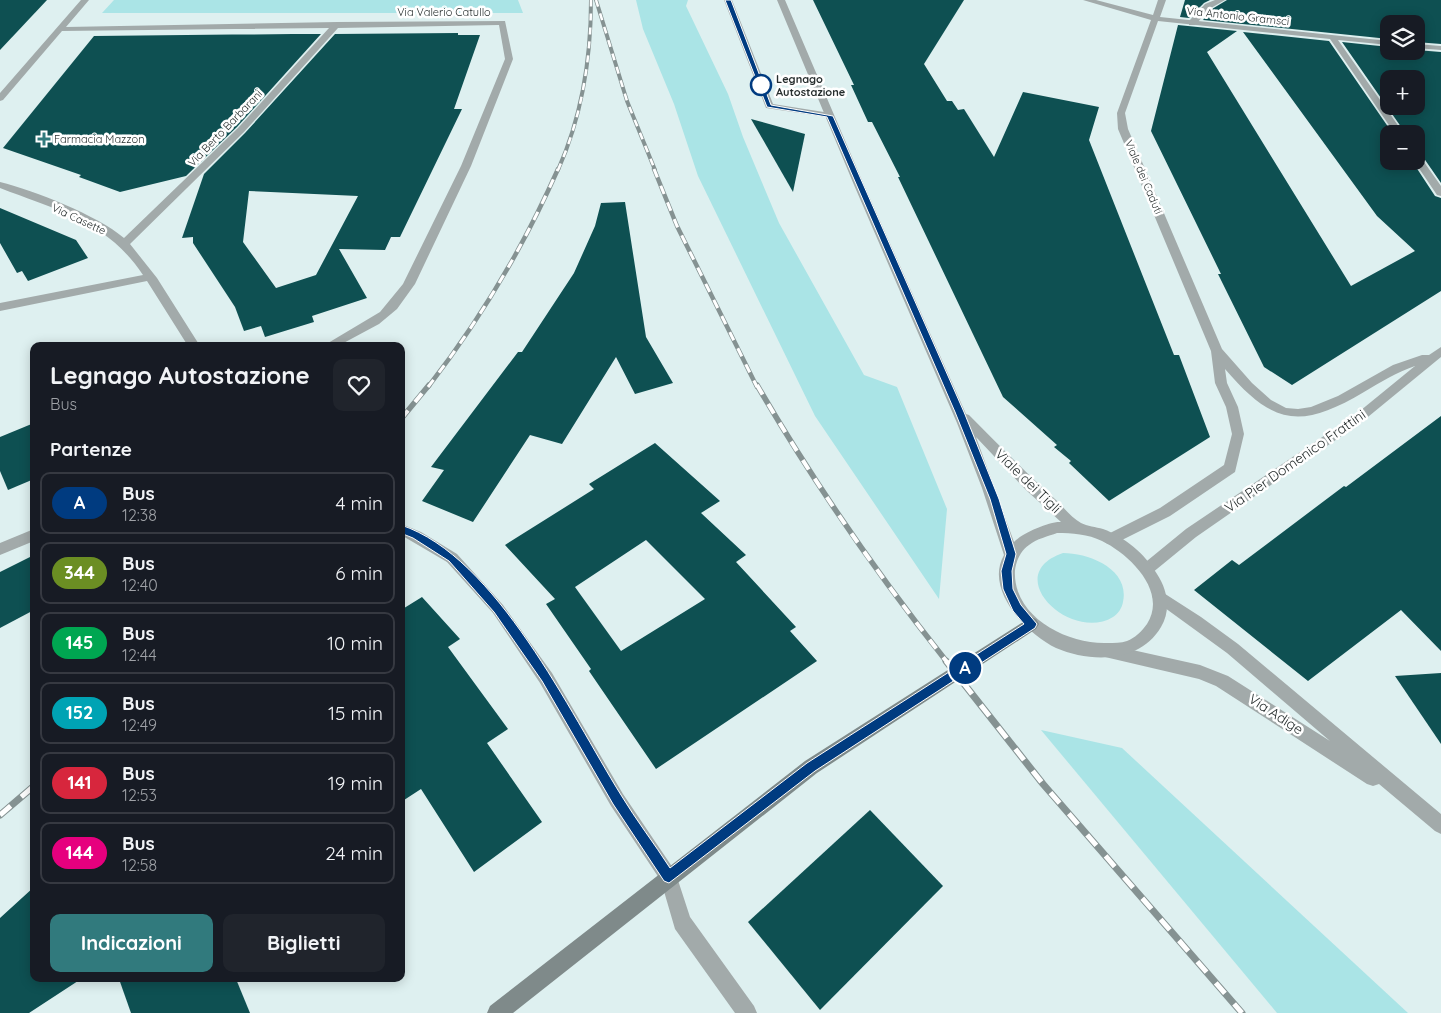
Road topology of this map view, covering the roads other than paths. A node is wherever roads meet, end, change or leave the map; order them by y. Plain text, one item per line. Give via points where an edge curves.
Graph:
1 (85, 0) edge
2 (728, 0) edge
3 (782, 0) edge
4 (1087, 0) edge
5 (1162, 0) edge
6 (1221, 0) edge
7 (1157, 20) junction
8 (1192, 23) junction
9 (337, 24) junction
10 (59, 29) junction
11 (1332, 37) junction
12 (1380, 42) edge
13 (1425, 47) edge
14 (1441, 48) edge
15 (0, 98) edge
16 (830, 116) junction
17 (1394, 125) edge
18 (1425, 170) edge
19 (0, 185) edge
20 (1441, 193) edge
21 (124, 244) junction
22 (149, 277) junction
23 (0, 307) edge
24 (191, 342) edge
25 (337, 342) edge
26 (1217, 352) junction
27 (1438, 353) edge
28 (959, 412) junction
29 (1077, 528) junction
30 (405, 531) edge
31 (30, 537) edge
32 (1111, 539) junction
33 (0, 549) edge
34 (1011, 554) junction
35 (1146, 569) junction
36 (1159, 596) junction
37 (1031, 624) junction
38 (1110, 652) junction
39 (1425, 812) junction
40 (1441, 825) edge
41 (669, 877) junction
42 (497, 1013) edge
43 (747, 1013) edge

1 - 10 street
2 - 16 street via 769,106
3 - 16 street, Viale dei Tigli
4 - 7 street, Via Antonio Gramsci
5 - 7 street, Viale dei Caduti
6 - 8 street via 1208,6
7 - 8 street, Via Antonio Gramsci
7 - 26 street, Viale dei Caduti via 1122,113 1123,129
8 - 11 street, Via Antonio Gramsci
9 - 10 street, Via Valerio Catullo
9 - 21 street, Via Berto Barbarani via 241,130
9 - 25 street, Via Valerio Catullo via 502,23 509,59 466,166 400,301 370,325
10 - 15 street
11 - 12 street, Via Antonio Gramsci
11 - 17 street
13 - 14 street
16 - 28 street, Viale dei Tigli
18 - 20 street
19 - 21 street, Via Casette via 80,217 105,229
21 - 22 street, Via Casette
22 - 23 street
22 - 24 street, Via Casette
26 - 27 street, Viale dei Caduti via 1267,402 1284,412 1302,414 1322,410 1399,367
26 - 32 street, Viale dei Caduti via 1221,383 1232,407 1238,434 1230,468 1164,512
27 - 35 street, Via Pier Domenico Frattini via 1360,418 1191,533
28 - 29 street, Viale dei Tigli via 1030,486
28 - 34 street, Viale dei Tigli via 995,499
29 - 32 street
29 - 34 street via 1037,532 1022,541
30 - 41 street via 452,558 498,609 546,678 617,800
31 - 33 street
32 - 35 street via 1134,554
34 - 37 street via 1006,571 1008,589 1017,608
35 - 36 street
36 - 38 street via 1160,612 1155,627 1144,639
36 - 39 street, Via Adige via 1188,614 1252,665
37 - 38 street via 1048,637 1069,646
37 - 41 main road via 811,767
38 - 39 street, Via Adige via 1200,672 1222,681
39 - 40 street, Via Adige
41 - 42 main road
41 - 43 street via 682,922

